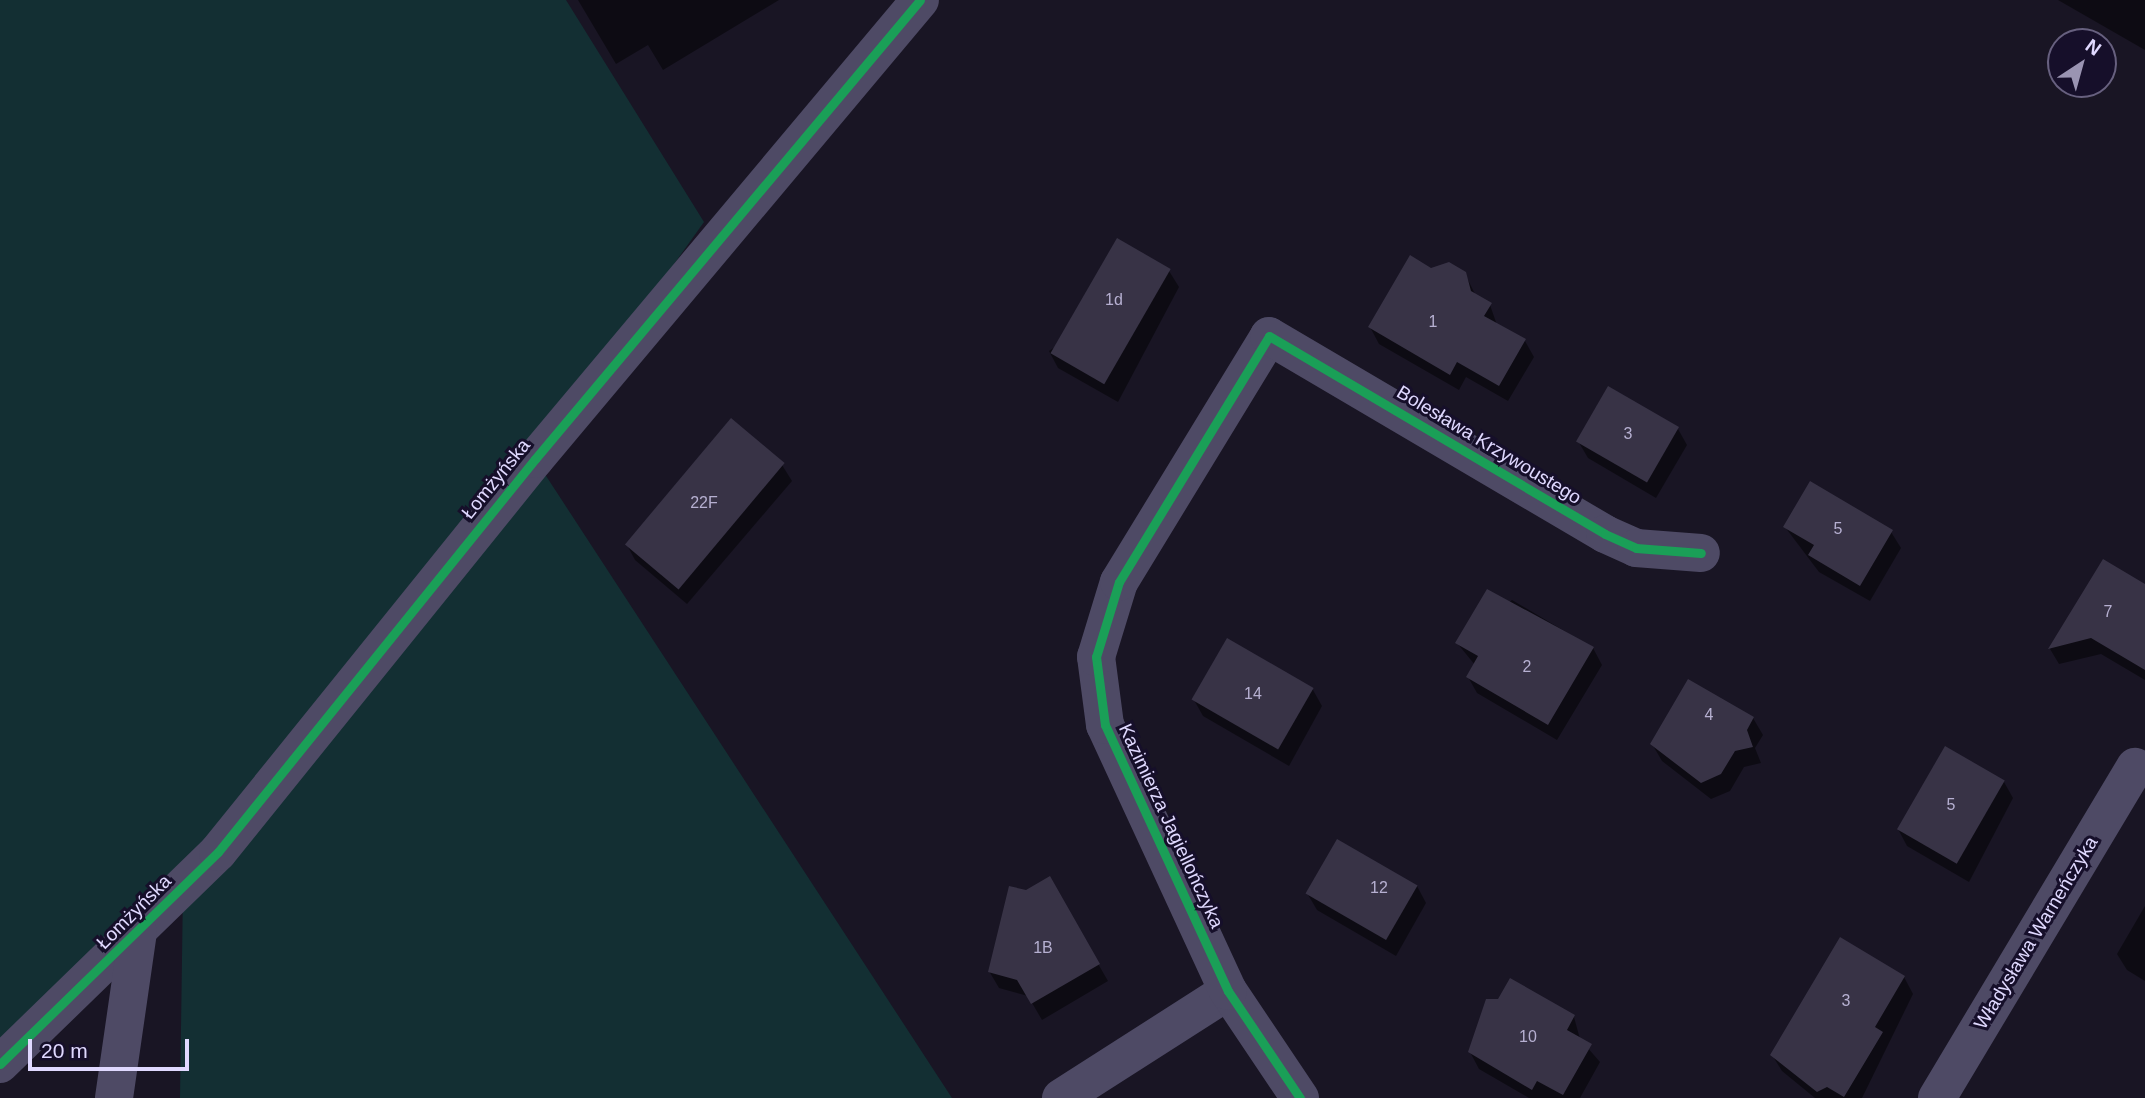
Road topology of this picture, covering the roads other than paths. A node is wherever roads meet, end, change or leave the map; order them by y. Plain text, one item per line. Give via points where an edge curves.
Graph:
1 (920, 0) edge
2 (1269, 336) joint
3 (1701, 553) dead end
4 (2135, 767) dead end
5 (138, 932) junction
6 (1228, 991) junction
7 (0, 1064) edge
8 (114, 1098) edge
9 (1062, 1098) edge
10 (1300, 1098) edge
11 (1937, 1098) edge

1 - 5 street, Łomżyńska via 535,459 218,852
2 - 3 street, Bolesława Krzywoustego via 1605,534 1636,548
2 - 6 street, Kazimierza Jagiellończyka via 1119,582 1096,657 1105,725
4 - 11 street, Władysława Warneńczyka
5 - 7 street, Łomżyńska
5 - 8 street
6 - 9 street
6 - 10 street, Kazimierza Jagiellończyka

